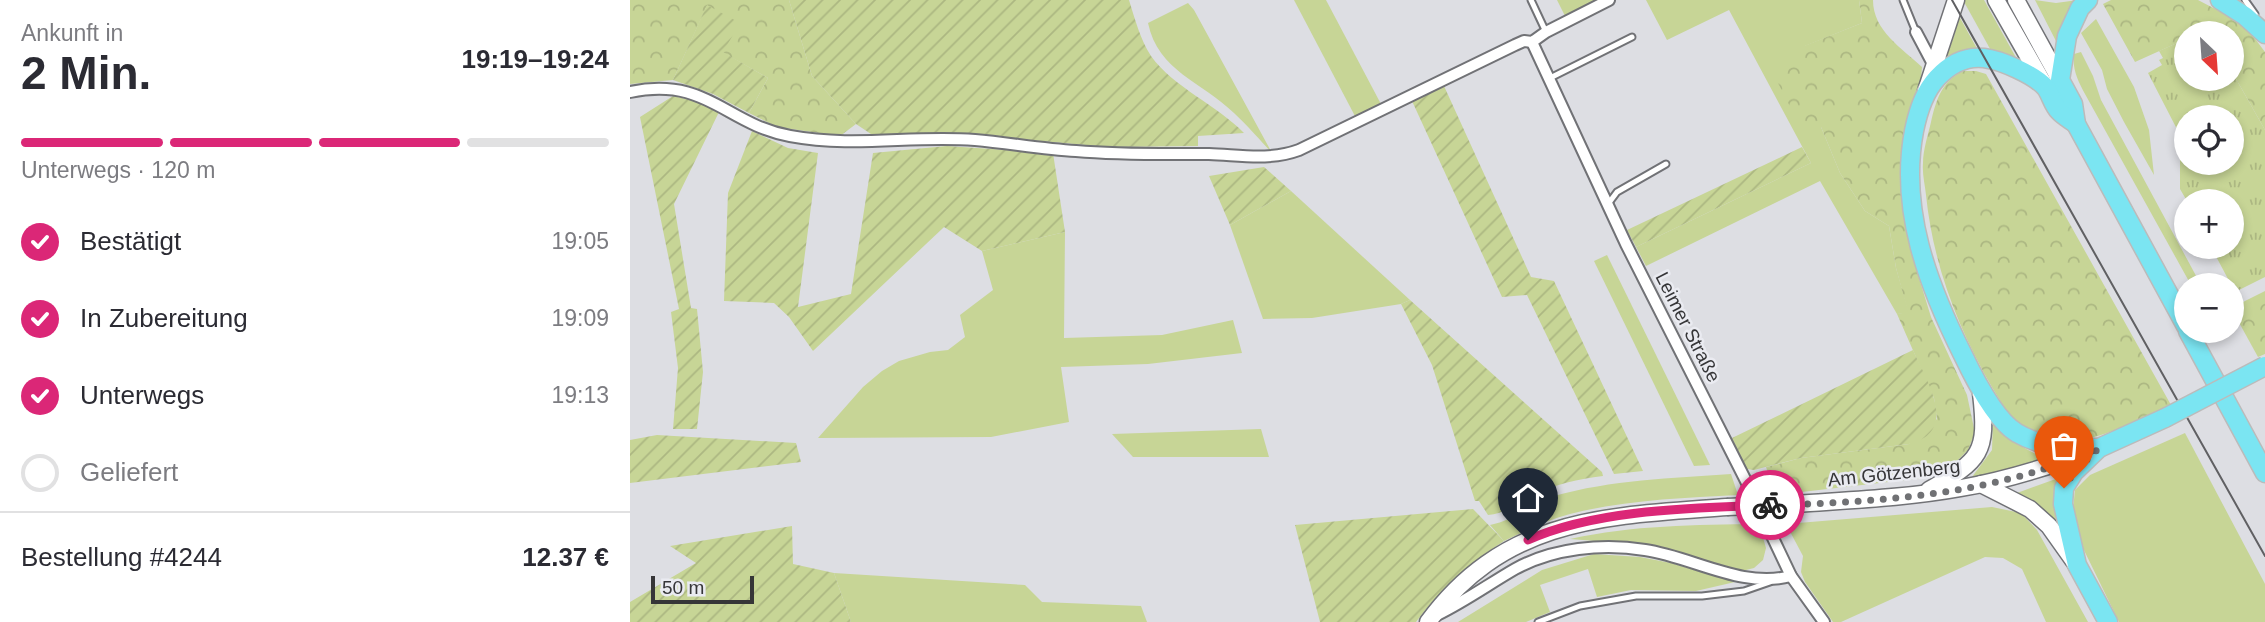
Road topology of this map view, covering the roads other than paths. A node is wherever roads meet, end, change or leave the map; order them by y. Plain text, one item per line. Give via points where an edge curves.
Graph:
1 (1531, 0) edge
2 (1609, 0) edge
3 (1903, 0) edge
4 (1956, 0) edge
5 (1996, 0) edge
6 (2017, 0) edge
7 (2220, 0) edge
8 (2245, 0) edge
9 (2084, 4) edge
10 (2262, 26) edge
11 (1546, 32) junction
12 (1632, 37) dead end
13 (1918, 37) joint
14 (1532, 42) junction
15 (1934, 66) junction
16 (1548, 79) junction
17 (2052, 84) junction
18 (630, 92) edge
19 (1924, 98) junction
20 (1666, 164) dead end
21 (1608, 204) junction
22 (2174, 305) edge
23 (2195, 343) edge
24 (2265, 366) edge
25 (1981, 393) junction
26 (2099, 448) junction
27 (2265, 473) edge
28 (1981, 484) junction
29 (1920, 495) junction
30 (2077, 565) junction
31 (1791, 576) junction
32 (1773, 581) junction
33 (1429, 620) edge
34 (1538, 622) edge
35 (1824, 622) edge
36 (2108, 622) edge

1 - 11 lane
2 - 11 street
3 - 13 lane
4 - 15 street
5 - 17 street
6 - 17 street
7 - 10 main road
8 - 10 lane
9 - 17 main road via 2067,36
11 - 14 street
12 - 16 lane
13 - 15 street
14 - 16 street, Leimer Straße
14 - 18 street via 1515,45 1298,150 1268,157 1136,155 975,140 831,142 768,132 699,95 675,88
15 - 19 street
16 - 21 street, Leimer Straße
17 - 19 main road via 1986,58 1972,58 1947,68
17 - 22 main road via 2059,111 2076,124
19 - 25 main road via 1910,161 1914,223 1943,314
20 - 21 lane via 1617,192
21 - 31 street, Leimer Straße
23 - 27 main road
24 - 26 main road, bridge
25 - 26 main road via 2014,431 2042,445
25 - 29 street via 1985,425 1980,451 1963,469
26 - 28 street, Am Götzenberg via 2043,469
26 - 30 main road via 2064,488 2063,504
28 - 29 street, Am Götzenberg
28 - 30 street via 2030,509 2049,526
29 - 33 street, Am Götzenberg, bridge via 1607,517 1514,546 1482,567
30 - 36 main road
31 - 32 street
31 - 35 street, Leimer Straße
32 - 33 street via 1733,575 1645,550 1568,549 1517,568
32 - 34 lane via 1744,591 1636,596 1580,607

